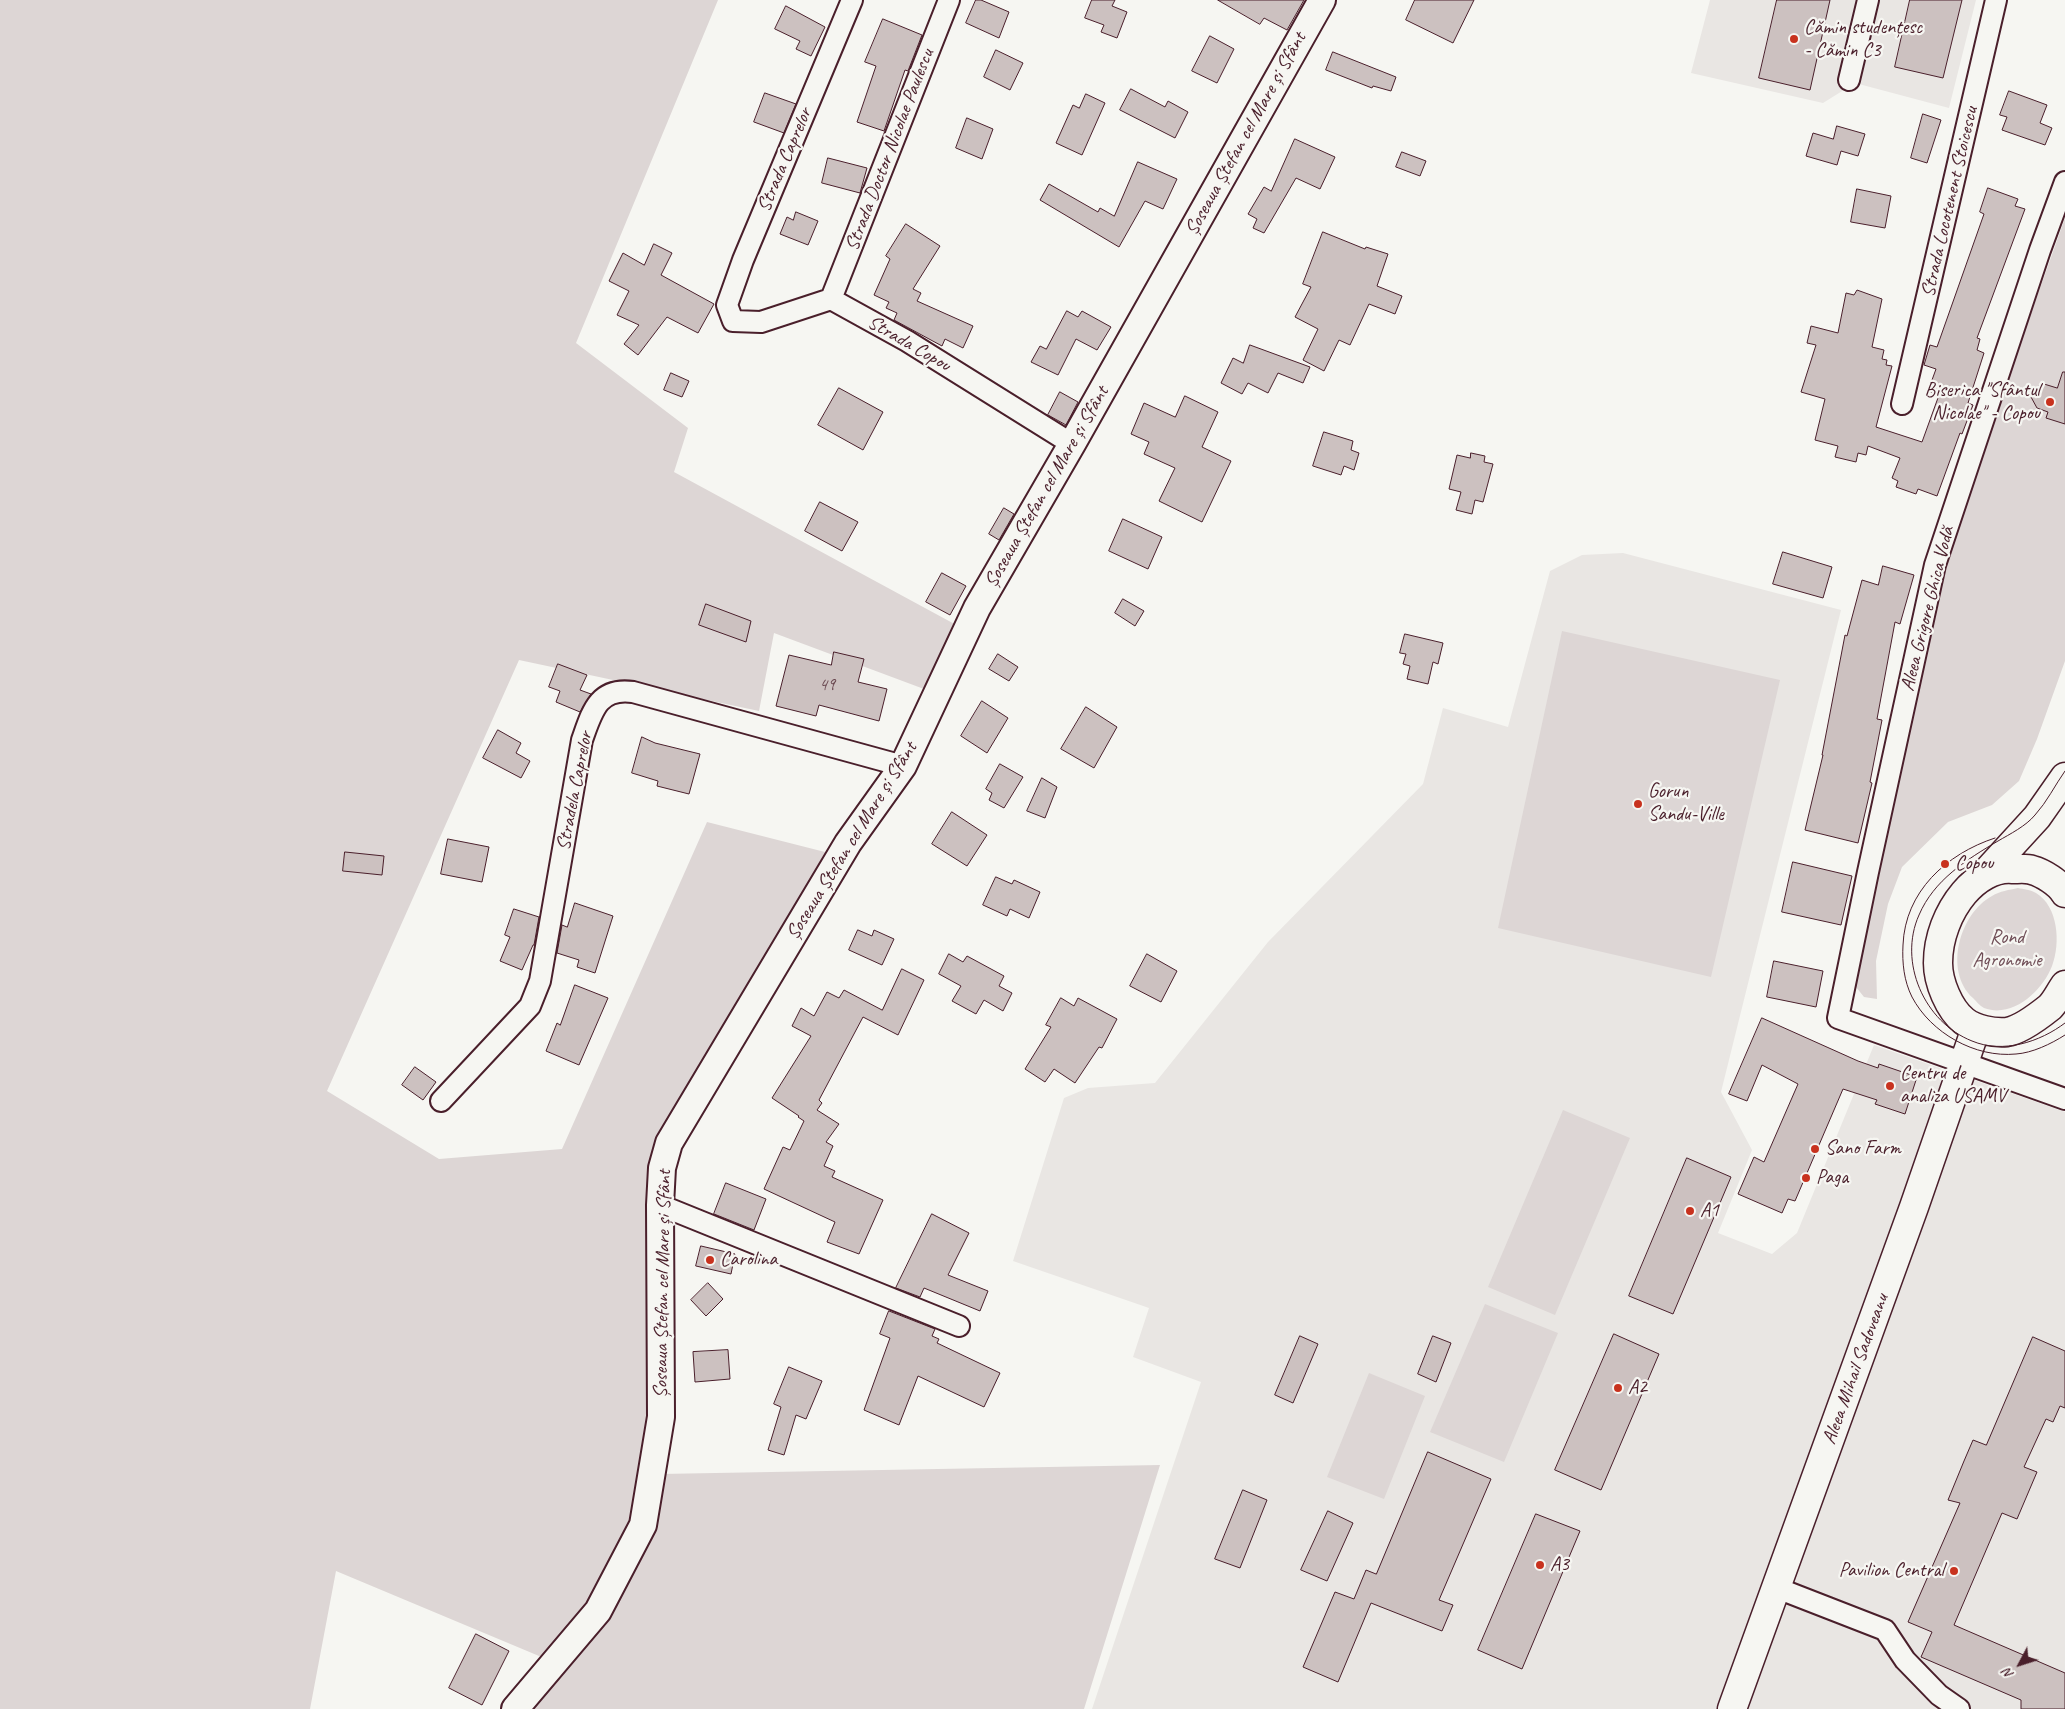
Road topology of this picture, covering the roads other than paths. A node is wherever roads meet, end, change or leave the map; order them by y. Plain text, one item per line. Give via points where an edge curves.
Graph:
1 (852, 0) edge
2 (948, 0) edge
3 (1322, 0) edge
4 (1868, 0) edge
5 (1996, 0) edge
6 (1849, 80) dead end
7 (2065, 182) edge
8 (831, 299) junction
9 (1902, 404) dead end
10 (1072, 444) junction
11 (903, 766) junction
12 (2065, 777) edge
13 (1982, 877) junction
14 (2065, 893) edge
15 (2065, 985) edge
16 (1976, 1028) junction
17 (1965, 1062) junction
18 (2065, 1099) edge
19 (441, 1101) dead end
20 (660, 1206) junction
21 (958, 1326) dead end
22 (1777, 1588) junction
23 (515, 1709) edge
24 (1732, 1709) edge
25 (1959, 1709) edge

1 - 8 street, Strada Caprelor via 727,305 733,321 761,322
2 - 8 street, Strada Doctor Nicolae Paulescu
3 - 10 street, Șoseaua Ștefan cel Mare și Sfânt
4 - 6 street
5 - 9 street, Strada Locotenent Stoicescu
7 - 17 street, Aleea Grigore Ghica Vodă via 1935,565 1838,1018
8 - 10 street, Strada Copou via 907,341
10 - 11 street, Șoseaua Ștefan cel Mare și Sfânt via 977,608
11 - 19 street, Stradela Caprelor via 633,692 623,690 605,696 596,704 582,740 536,993 530,1006
11 - 20 street, Șoseaua Ștefan cel Mare și Sfânt via 848,843 669,1143 662,1168
12 - 13 main road via 2037,817
13 - 14 main road via 2000,868 2031,869 2060,886
13 - 16 main road via 1955,904 1941,940 1938,963 1950,1003 1963,1021
15 - 16 main road via 2051,1005 2009,1032
16 - 17 main road, Aleea Mihail Sadoveanu
17 - 18 street
17 - 22 main road, Aleea Mihail Sadoveanu
20 - 21 street
20 - 23 street, Șoseaua Ștefan cel Mare și Sfânt via 661,1417 643,1525 598,1611
22 - 24 main road, Aleea Mihail Sadoveanu
22 - 25 street via 1885,1630 1904,1660 1939,1696

